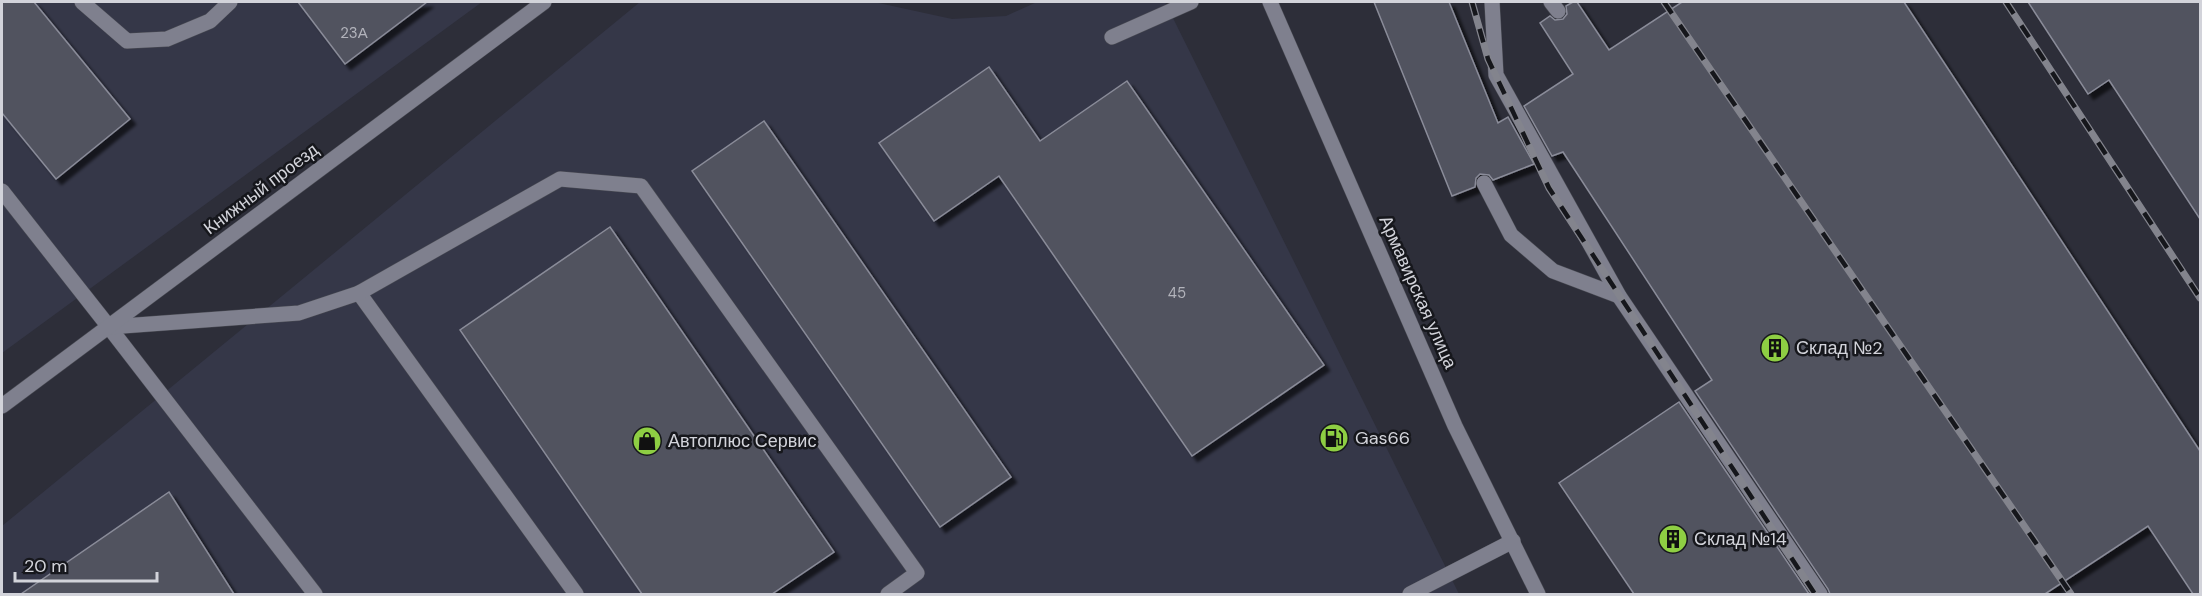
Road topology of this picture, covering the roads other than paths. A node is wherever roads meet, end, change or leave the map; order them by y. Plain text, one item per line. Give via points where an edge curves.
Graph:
1 (82, 2) edge
2 (230, 2) edge
3 (544, 2) edge
4 (1191, 2) edge
5 (1270, 2) edge
6 (1492, 2) edge
7 (1112, 37) dead end
8 (1484, 183) dead end
9 (2, 191) edge
10 (359, 293) junction
11 (1619, 296) junction
12 (109, 327) junction
13 (2, 406) edge
14 (1513, 541) junction
15 (315, 594) edge
16 (576, 594) edge
17 (888, 594) edge
18 (1410, 594) edge
19 (1538, 594) edge
20 (1820, 594) edge

1 - 2 street via 127,41 167,39 210,21
3 - 12 street, Книжный проезд
4 - 7 street
5 - 14 street, Армавирская улица via 1455,426
6 - 11 street via 1496,75
8 - 11 street via 1511,236 1553,271
9 - 12 street
10 - 12 street via 299,313
10 - 16 street
10 - 17 street via 561,179 641,186 917,573
11 - 20 street
12 - 13 street, Книжный проезд
12 - 15 street
14 - 18 street
14 - 19 street, Армавирская улица

